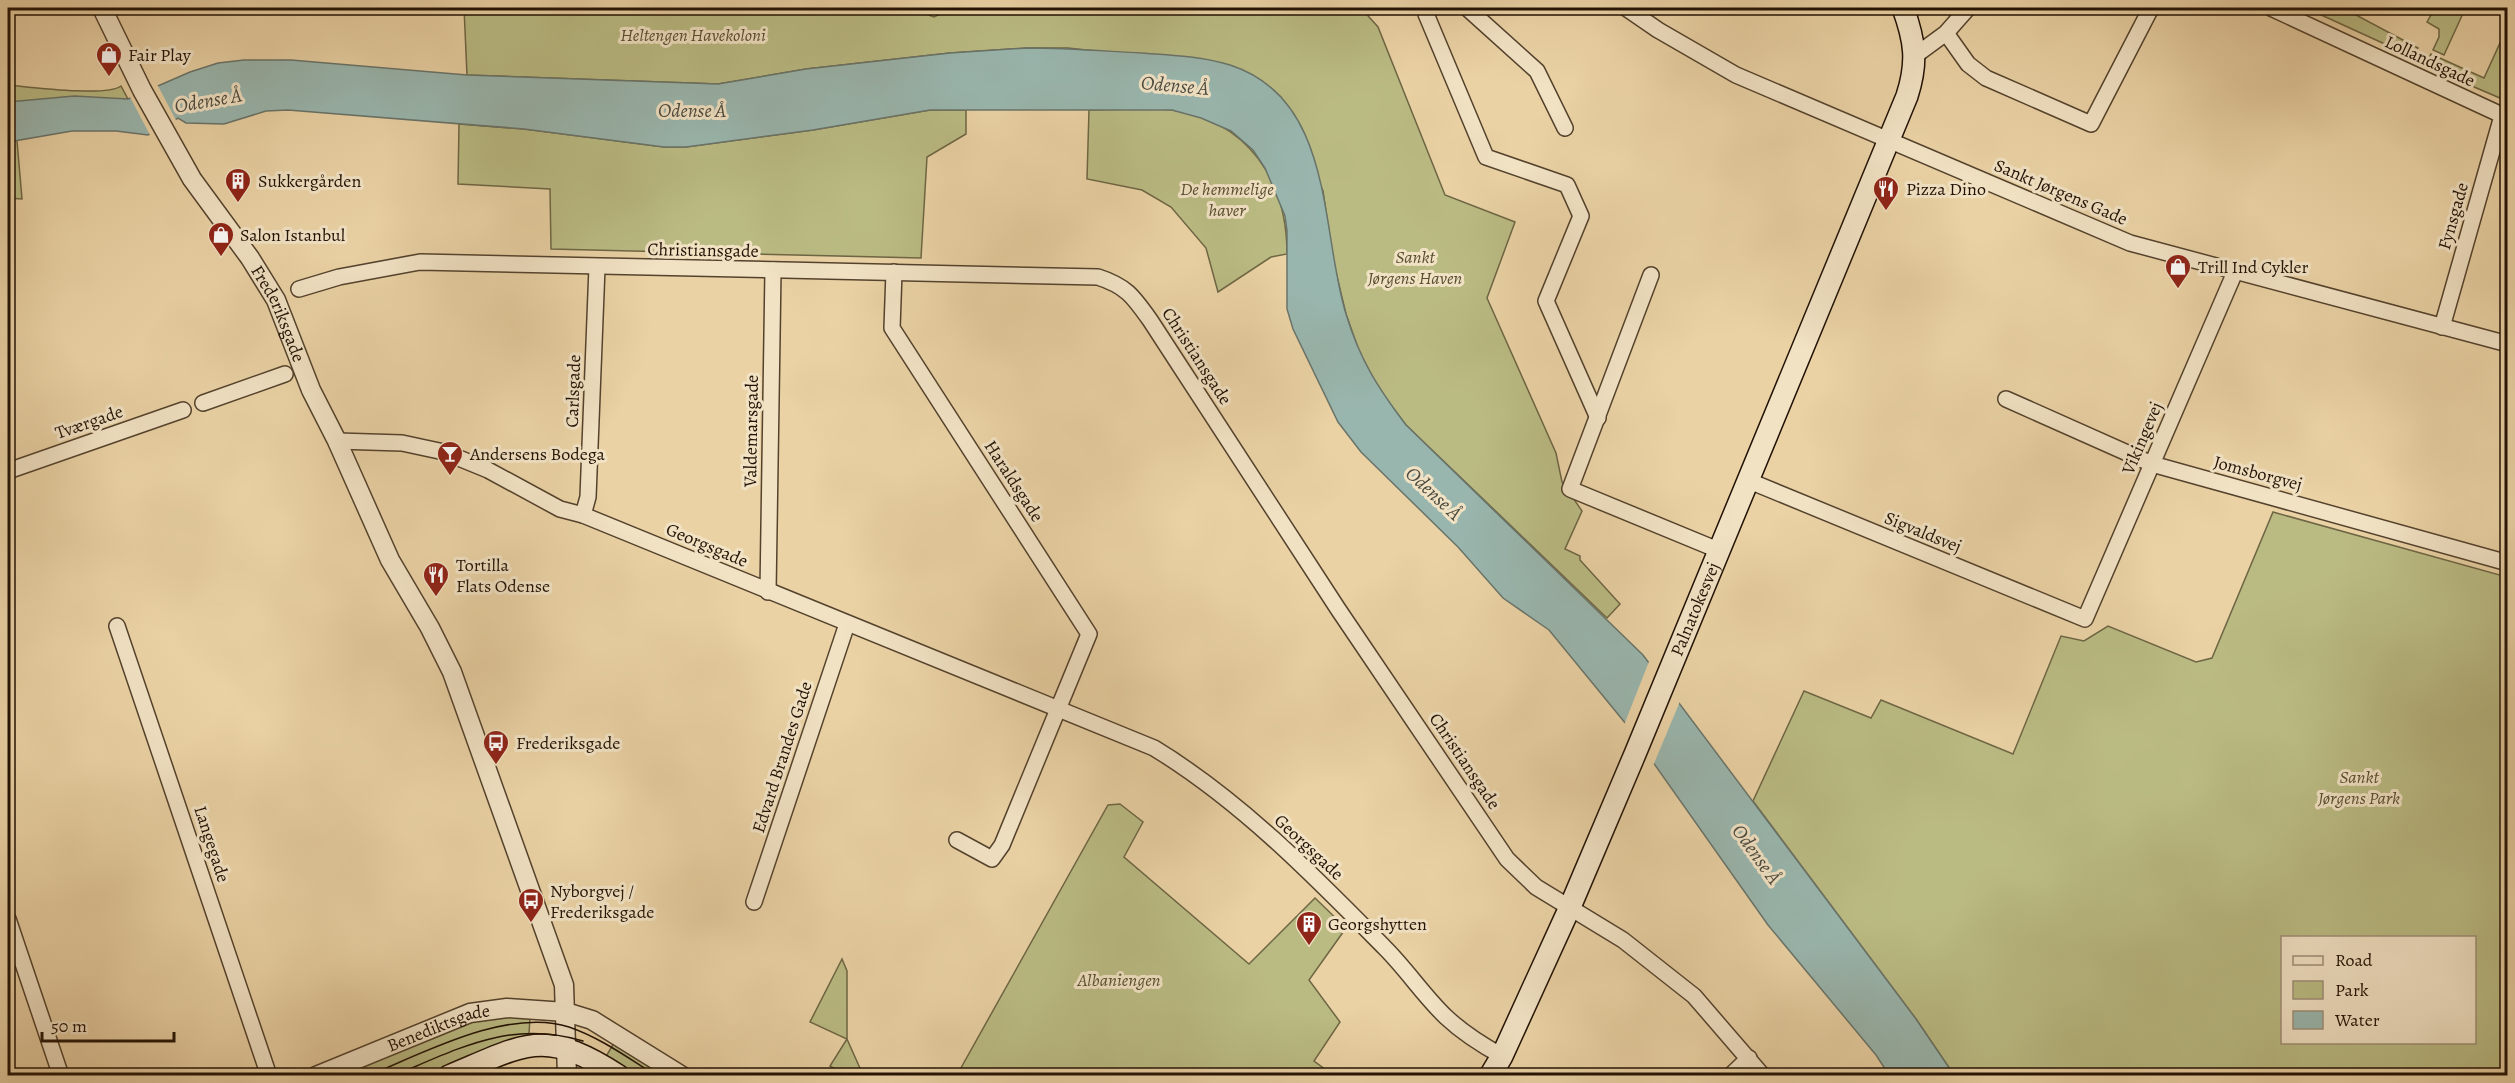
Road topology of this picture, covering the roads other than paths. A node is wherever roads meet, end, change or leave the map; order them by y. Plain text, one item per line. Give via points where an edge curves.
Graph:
1 (102, 8) edge
2 (1431, 8) edge
3 (1467, 8) edge
4 (1626, 8) edge
5 (1903, 8) edge
6 (1968, 8) edge
7 (2151, 8) edge
8 (2271, 8) edge
9 (1946, 33) junction
10 (1916, 55) junction
11 (2505, 117) edge
12 (1565, 128) dead end
13 (1889, 138) junction
14 (597, 267) junction
15 (772, 270) junction
16 (894, 272) junction
17 (2235, 272) junction
18 (1651, 275) dead end
19 (299, 289) dead end
20 (2442, 327) junction
21 (2508, 344) edge
22 (285, 374) dead end
23 (2006, 399) dead end
24 (203, 402) dead end
25 (183, 410) dead end
26 (1598, 418) junction
27 (334, 436) junction
28 (2152, 464) junction
29 (8, 471) edge
30 (1747, 480) junction
31 (583, 514) junction
32 (1718, 550) junction
33 (2508, 563) edge
34 (768, 592) junction
35 (2085, 619) joint
36 (847, 624) junction
37 (117, 626) dead end
38 (1058, 708) junction
39 (957, 840) dead end
40 (754, 902) dead end
41 (1570, 907) junction
42 (8, 919) edge
43 (566, 1012) junction
44 (566, 1047) junction
45 (1502, 1056) junction
46 (1749, 1058) junction
47 (61, 1076) edge
48 (269, 1076) edge
49 (316, 1076) edge
50 (449, 1076) edge
51 (567, 1076) edge
52 (619, 1076) edge
53 (682, 1076) edge
54 (1490, 1076) edge
55 (1730, 1076) edge
56 (1763, 1076) edge

1 - 27 street, Frederiksgade via 192,179 265,280
2 - 26 street via 1426,14 1486,157 1567,185 1581,216 1546,302
3 - 12 street via 1537,71
4 - 13 street, Sankt Jørgens Gade via 1736,75
5 - 10 main road
6 - 9 street
7 - 9 street via 2091,124 1986,78 1968,64
8 - 11 street, Lollandsgade
9 - 10 street
10 - 13 main road, Palnatokesvej via 1913,76
11 - 20 street, Fynsgade
13 - 17 street, Sankt Jørgens Gade via 2121,239
13 - 30 main road, Palnatokesvej
14 - 15 street, Christiansgade
14 - 19 street, Christiansgade via 420,262 378,268
14 - 31 street, Carlsgade via 588,498
15 - 16 street, Christiansgade
15 - 34 street, Valdemarsgade
16 - 38 street, Haraldsgade via 892,328 1089,634
16 - 41 street, Christiansgade via 1098,277 1118,284 1133,296 1507,860 1536,887
17 - 20 street, Sankt Jørgens Gade
17 - 28 street, Vikingevej
18 - 26 street
20 - 21 street, Sankt Jørgens Gade
22 - 24 street
23 - 28 street, Jomsborgvej
25 - 29 street, Tværgade
26 - 32 street via 1570,489
27 - 31 street, Georgsgade via 444,452 488,470 560,509
27 - 43 street, Frederiksgade via 390,560 452,672 557,962
28 - 33 street, Jomsborgvej
28 - 35 street, Vikingevej
30 - 32 main road, Palnatokesvej
30 - 35 street, Sigvaldsvej
31 - 34 street, Georgsgade
32 - 41 main road, Palnatokesvej
34 - 36 street, Georgsgade
36 - 38 street, Georgsgade
36 - 40 street, Edvard Brandes Gade
37 - 48 street, Langegade
38 - 39 street via 1002,845 992,859
38 - 45 street, Georgsgade via 1154,748 1192,771 1330,893 1388,951 1445,1017
41 - 45 main road, Palnatokesvej
41 - 46 street, Christiansgade via 1623,940 1694,996
42 - 47 street
43 - 44 street, Frederiksgade
43 - 49 street, Benediktsgade via 507,1008 470,1013
43 - 53 street, Benediktsgade via 592,1020
44 - 50 main road via 533,1044
44 - 51 street, Frederiksgade
44 - 52 main road
45 - 54 main road, Palnatokesvej
46 - 55 street
46 - 56 street, Christiansgade

